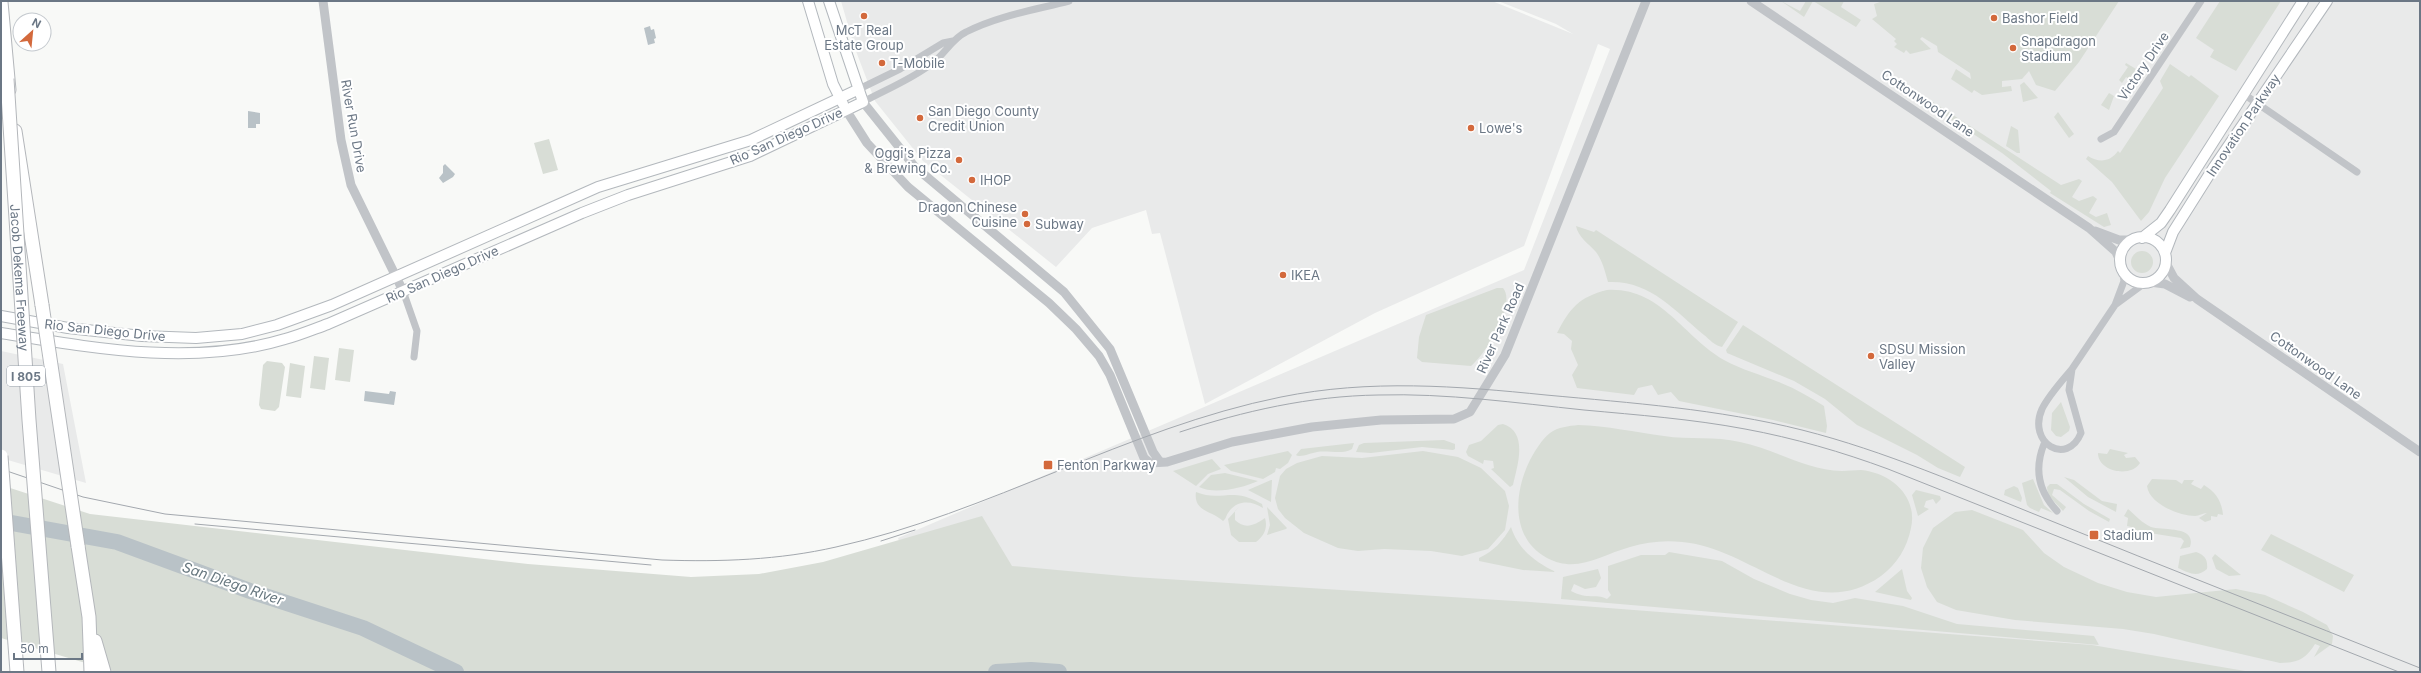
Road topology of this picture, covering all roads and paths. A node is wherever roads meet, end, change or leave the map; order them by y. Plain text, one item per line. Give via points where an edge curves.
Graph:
1 (323, 1) edge
2 (808, 1) edge
3 (830, 1) edge
4 (1069, 1) edge
5 (1646, 1) edge
6 (1751, 1) edge
7 (2201, 1) edge
8 (2303, 1) edge
9 (2327, 1) edge
10 (1, 2) edge
11 (954, 41) junction
12 (8, 79) junction
13 (858, 90) junction
14 (2245, 95) junction
15 (841, 99) junction
16 (863, 102) junction
17 (2257, 104) junction
18 (846, 110) junction
19 (2101, 139) dead end
20 (2357, 172) dead end
21 (598, 187) junction
22 (604, 204) junction
23 (2089, 228) junction
24 (2137, 239) junction
25 (2165, 258) junction
26 (2121, 265) junction
27 (396, 277) junction
28 (2147, 283) junction
29 (403, 291) junction
30 (2197, 299) junction
31 (2115, 306) junction
32 (1, 316) edge
33 (1, 333) edge
34 (414, 357) dead end
35 (2072, 369) junction
36 (1120, 400) junction
37 (1138, 414) junction
38 (2044, 444) junction
39 (2420, 452) edge
40 (1, 456) edge
41 (1160, 462) junction
42 (2057, 511) dead end
43 (89, 617) junction
44 (17, 672) edge
45 (49, 672) edge
46 (91, 672) edge
47 (104, 672) edge

1 - 27 street, River Run Drive via 341,140 351,184
2 - 15 main road via 833,84
3 - 13 main road
4 - 11 street via 987,22
5 - 41 street, River Park Road via 1505,355 1470,412 1454,419 1381,420 1312,427 1232,442
6 - 23 street, Cottonwood Lane
7 - 19 street, Victory Drive via 2114,132
8 - 14 main road, Innovation Parkway
9 - 17 main road, Innovation Parkway
10 - 12 highway, Jacob Dekema Freeway / I 805
11 - 13 street via 943,42
11 - 16 street via 943,56 930,66
12 - 43 highway, bridge
12 - 45 highway, Jacob Dekema Freeway / I 805, bridge via 29,420
13 - 15 main road, Rio San Diego Drive
13 - 16 main road
14 - 17 street
14 - 24 main road, Innovation Parkway via 2161,223
15 - 18 main road
15 - 21 main road, Rio San Diego Drive via 751,140
16 - 18 main road, Rio San Diego Drive
16 - 37 street via 915,167 1064,292 1110,349
17 - 20 street
17 - 25 main road, Innovation Parkway via 2179,222
18 - 22 main road, Rio San Diego Drive via 750,156
18 - 36 street via 868,143 908,187 1049,303 1076,329 1099,356
21 - 22 main road
21 - 27 main road, Rio San Diego Drive
22 - 29 main road, Rio San Diego Drive
23 - 24 street, Cottonwood Lane via 2119,240
23 - 26 street, Cottonwood Lane via 2116,252
24 - 25 main road via 2156,242
24 - 26 main road, Innovation Parkway via 2122,251
25 - 28 main road, Innovation Parkway via 2159,277
25 - 30 street, Cottonwood Lane via 2174,278
26 - 28 main road via 2131,280
26 - 31 street, Innovation Parkway via 2124,281
27 - 29 street, River Run Drive
27 - 32 main road, Rio San Diego Drive via 332,305 277,325 242,334 196,338 142,336 68,328
28 - 30 street, Cottonwood Lane via 2165,284
28 - 31 street, Innovation Parkway
29 - 33 main road, Rio San Diego Drive via 328,324 284,339 239,349 189,353 133,352
29 - 34 street via 417,331
30 - 39 street, Cottonwood Lane
31 - 35 street, Innovation Parkway
35 - 38 street, Innovation Parkway via 2041,410 2039,434
35 - 38 street, Innovation Parkway via 2069,394 2081,433 2076,443 2067,449
36 - 37 street
36 - 41 street via 1144,458 1150,463
37 - 41 street
38 - 42 street via 2039,462 2041,484 2045,499
40 - 44 highway, bridge
43 - 46 highway
43 - 47 highway

